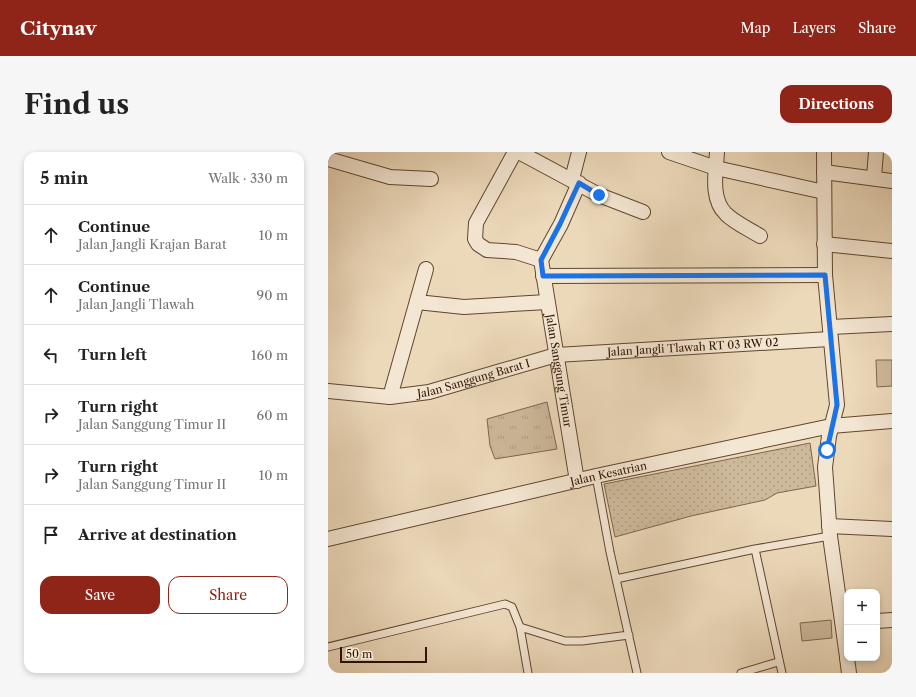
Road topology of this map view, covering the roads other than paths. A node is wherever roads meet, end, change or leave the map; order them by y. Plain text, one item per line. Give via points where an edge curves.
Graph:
1 (515, 152) edge
2 (519, 152) edge
3 (579, 152) edge
4 (669, 152) edge
5 (717, 152) edge
6 (824, 152) edge
7 (876, 152) edge
8 (328, 159) edge
9 (716, 168) junction
10 (824, 172) junction
11 (874, 177) junction
12 (431, 179) dead end
13 (575, 181) junction
14 (892, 181) edge
15 (824, 192) junction
16 (643, 212) dead end
17 (760, 236) dead end
18 (824, 244) junction
19 (892, 251) edge
20 (541, 260) junction
21 (426, 269) dead end
22 (825, 275) junction
23 (543, 276) junction
24 (417, 302) junction
25 (547, 302) junction
26 (892, 324) edge
27 (830, 333) junction
28 (556, 355) junction
29 (328, 391) edge
30 (390, 397) junction
31 (892, 421) edge
32 (831, 426) junction
33 (596, 476) junction
34 (577, 481) junction
35 (892, 530) edge
36 (830, 531) junction
37 (328, 539) edge
38 (755, 549) junction
39 (616, 579) junction
40 (844, 619) edge
41 (892, 620) edge
42 (880, 621) edge
43 (520, 627) junction
44 (629, 635) junction
45 (328, 647) edge
46 (848, 661) edge
47 (778, 662) junction
48 (528, 673) edge
49 (637, 673) edge
50 (741, 673) edge
51 (782, 673) edge
52 (849, 673) edge

1 - 20 street via 476,222 475,238 478,244 487,250 516,252
2 - 13 street
3 - 13 street
4 - 9 street
5 - 9 street
6 - 10 street
7 - 11 street
8 - 12 street via 390,177
9 - 15 street
9 - 17 street via 715,188 718,202 726,214
10 - 11 street
10 - 15 street
11 - 14 street
13 - 16 street via 599,195
13 - 20 street via 560,224
15 - 18 street
18 - 19 street
18 - 22 street
20 - 23 street, Jalan Sanggung Timur
21 - 24 street
22 - 23 street
22 - 27 street
23 - 25 street, Jalan Sanggung Timur
24 - 25 street via 464,307
24 - 30 street
25 - 28 street, Jalan Sanggung Timur
26 - 27 street, Jalan Jangli Tlawah RT 03 RW 02
27 - 28 street, Jalan Jangli Tlawah RT 03 RW 02
27 - 32 street via 837,405
28 - 30 street, Jalan Sanggung Barat I via 429,392
28 - 34 street, Jalan Sanggung Timur
29 - 30 street, Jalan Sanggung Barat I
31 - 32 street, Jalan Kesatrian
32 - 33 street, Jalan Kesatrian
32 - 36 street via 825,467
33 - 34 street, Jalan Kesatrian
33 - 39 lane
34 - 37 street, Jalan Kesatrian
35 - 36 street
36 - 38 lane
36 - 40 street
38 - 39 lane
38 - 47 lane
39 - 44 lane
41 - 42 street
43 - 44 lane via 565,641
43 - 45 lane via 512,607 505,604
43 - 48 lane
44 - 49 lane
46 - 52 street
47 - 50 lane
47 - 51 lane

